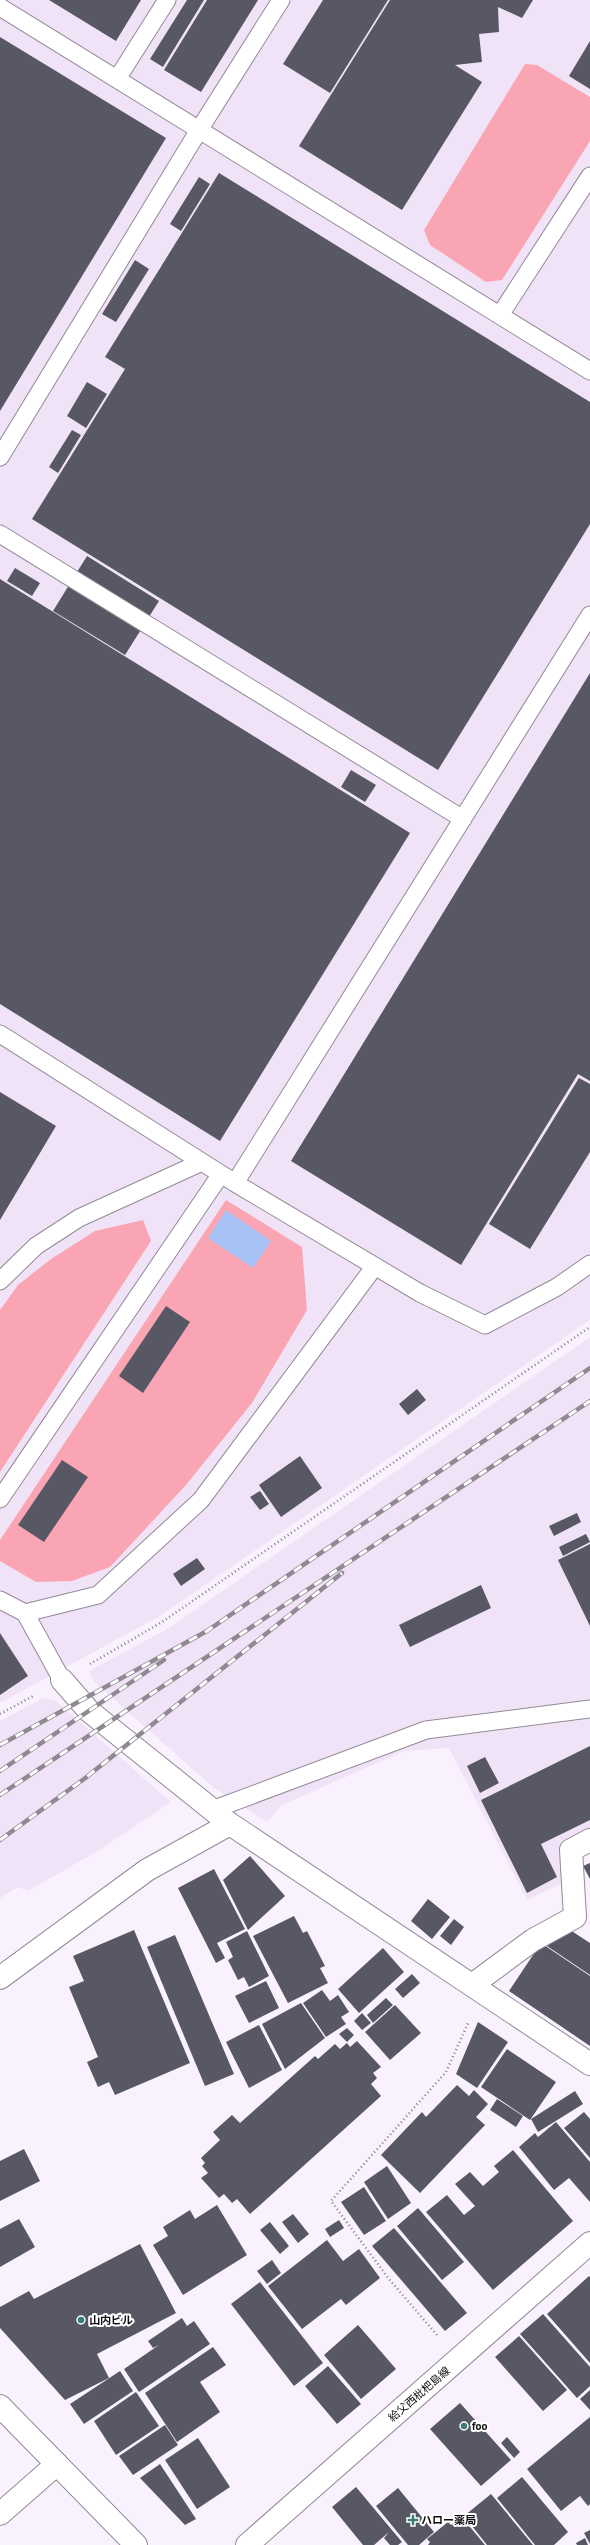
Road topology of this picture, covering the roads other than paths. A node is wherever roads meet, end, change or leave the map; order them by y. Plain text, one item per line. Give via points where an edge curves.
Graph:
1 (167, 0) edge
2 (281, 0) edge
3 (0, 7) edge
4 (117, 79) junction
5 (199, 130) junction
6 (590, 176) edge
7 (500, 315) junction
8 (590, 371) edge
9 (0, 457) edge
10 (0, 534) edge
11 (590, 614) edge
12 (463, 819) junction
13 (0, 1034) edge
14 (202, 1162) junction
15 (228, 1179) junction
16 (590, 1264) edge
17 (375, 1266) junction
18 (0, 1281) edge
19 (0, 1499) edge
20 (0, 1600) edge
21 (25, 1613) junction
22 (62, 1680) joint
23 (590, 1709) edge
24 (212, 1810) junction
25 (230, 1824) junction
26 (590, 1840) edge
27 (0, 1978) edge
28 (477, 1988) junction
29 (590, 2064) edge
30 (590, 2244) edge
31 (0, 2406) edge
32 (57, 2464) junction
33 (0, 2514) edge
34 (136, 2545) edge
35 (247, 2545) edge

1 - 4 lane
2 - 5 lane
3 - 4 lane
4 - 5 lane
5 - 7 lane
5 - 9 lane
6 - 7 lane
7 - 8 lane
10 - 12 lane
11 - 12 lane
12 - 15 lane
13 - 14 lane
14 - 15 lane
14 - 18 lane via 79,1218 36,1246
15 - 17 lane
15 - 19 lane
16 - 17 lane via 557,1287 485,1325 420,1293
17 - 21 lane via 201,1500 98,1595
20 - 21 lane
21 - 22 lane
22 - 24 street via 89,1711
23 - 24 lane via 426,1730
24 - 25 street
25 - 27 street via 147,1870
25 - 28 street
26 - 28 street via 571,1850 575,1917 533,1940
28 - 29 street
30 - 35 street, 給父西枇杷島線
31 - 32 street
32 - 33 street
32 - 34 street

